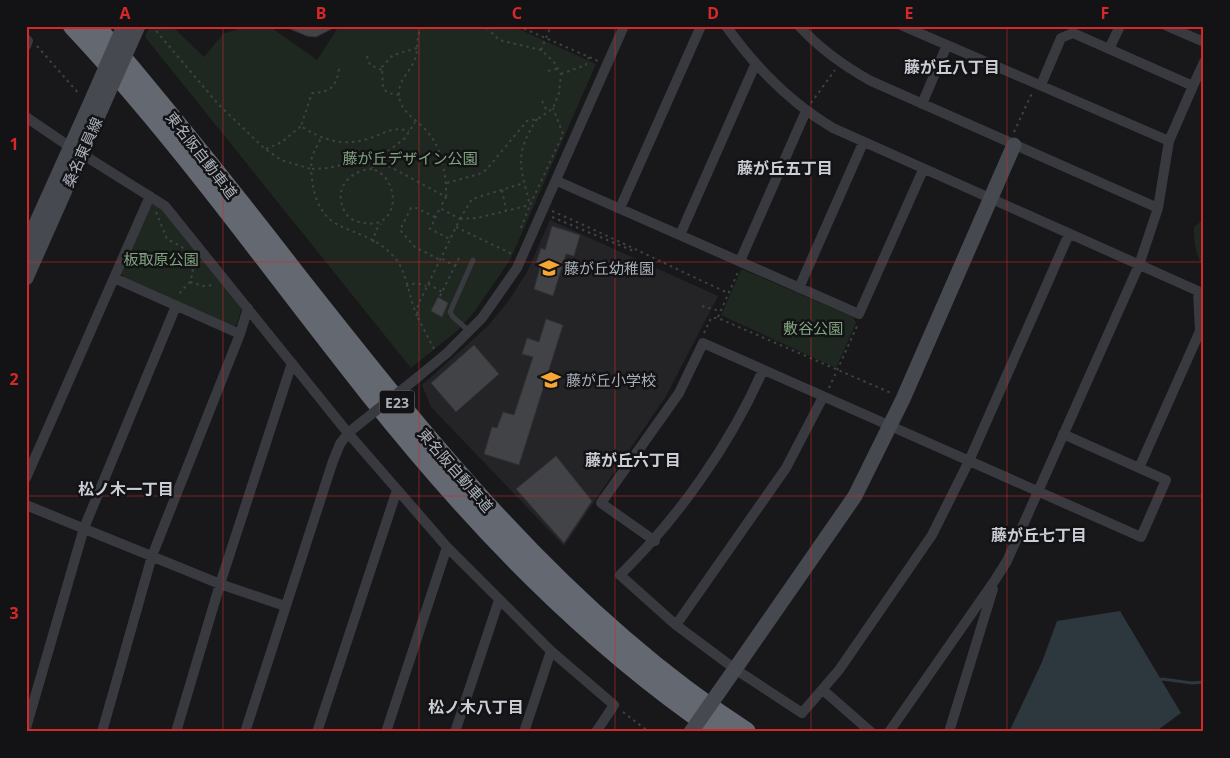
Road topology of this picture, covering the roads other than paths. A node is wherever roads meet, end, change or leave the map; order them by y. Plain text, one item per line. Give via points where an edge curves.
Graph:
1 (73, 26) edge
2 (95, 26) edge
3 (124, 26) edge
4 (138, 26) edge
5 (624, 26) edge
6 (701, 26) edge
7 (726, 26) edge
8 (799, 26) edge
9 (903, 26) edge
10 (1120, 26) edge
11 (1167, 26) edge
12 (1204, 42) edge
13 (947, 45) junction
14 (1109, 49) junction
15 (1204, 62) edge
16 (755, 65) junction
17 (1038, 84) junction
18 (1193, 86) junction
19 (922, 104) junction
20 (806, 111) junction
21 (26, 117) edge
22 (1013, 141) junction
23 (1169, 141) junction
24 (864, 143) junction
25 (76, 150) junction
26 (923, 170) junction
27 (557, 181) junction
28 (150, 196) junction
29 (991, 199) junction
30 (620, 208) junction
31 (1158, 208) junction
32 (1069, 234) junction
33 (680, 235) junction
34 (26, 246) edge
35 (473, 260) dead end
36 (741, 262) junction
37 (1139, 265) junction
38 (26, 278) edge
39 (114, 278) junction
40 (799, 288) junction
41 (176, 306) junction
42 (248, 308) junction
43 (469, 331) junction
44 (240, 334) junction
45 (292, 363) junction
46 (763, 370) junction
47 (824, 397) junction
48 (890, 426) junction
49 (348, 432) junction
50 (1063, 434) junction
51 (968, 461) junction
52 (1139, 468) junction
53 (26, 478) edge
54 (398, 490) junction
55 (1038, 492) junction
56 (26, 504) edge
57 (84, 528) junction
58 (655, 540) junction
59 (447, 547) junction
60 (152, 556) junction
61 (995, 580) junction
62 (220, 584) junction
63 (499, 600) junction
64 (285, 606) junction
65 (676, 625) junction
66 (551, 651) junction
67 (735, 669) junction
68 (823, 690) junction
69 (26, 728) edge
70 (102, 732) edge
71 (176, 732) edge
72 (244, 732) edge
73 (317, 732) edge
74 (386, 732) edge
75 (455, 732) edge
76 (524, 732) edge
77 (596, 732) edge
78 (691, 732) edge
79 (718, 732) edge
80 (746, 732) edge
81 (871, 732) edge
82 (889, 732) edge
83 (949, 732) edge

1 - 79 highway, 東名阪自動車道 / E23 via 158,124 371,396 491,535 584,628 641,676
2 - 80 highway, 東名阪自動車道 / E23 via 168,112 383,385 503,523 552,574 643,657
3 - 25 street, 桑名東員線, bridge via 88,96
4 - 25 street, 桑名東員線, bridge via 102,109
5 - 27 street
6 - 30 street
7 - 16 street
8 - 19 street via 848,69
9 - 13 street
10 - 14 street
11 - 12 street
13 - 17 street
13 - 19 street
14 - 17 street via 1073,33 1062,38
14 - 18 street
15 - 18 street
16 - 20 street
16 - 33 street
17 - 23 street
18 - 23 street
19 - 22 street
20 - 24 street
20 - 36 street
21 - 25 street
22 - 29 street
22 - 31 street
23 - 31 street
24 - 26 street
24 - 40 street
25 - 28 street
25 - 34 street, 桑名東員線
25 - 38 street, 桑名東員線
26 - 29 street
26 - 40 street via 859,314
27 - 30 street
27 - 43 street via 517,268 494,303
28 - 39 street
28 - 42 street via 165,206
29 - 32 street
29 - 48 street
30 - 33 street
31 - 37 street
32 - 37 street
32 - 51 street
33 - 36 street
35 - 43 lane via 450,312
36 - 40 street
37 - 50 street
37 - 52 street via 1198,291 1200,331
39 - 41 street
39 - 53 street
41 - 44 street
41 - 57 street
42 - 44 street
42 - 45 street
43 - 49 street, bridge via 418,377
44 - 60 street
45 - 49 street
45 - 62 street
46 - 47 street
46 - 58 street via 723,446
46 - 58 street via 703,343 678,394 601,503
47 - 48 street
47 - 65 street via 786,468
48 - 51 street
48 - 67 street via 855,496
49 - 54 street
49 - 64 street via 333,461
50 - 52 street
50 - 55 street
51 - 55 street
51 - 68 street via 922,553
52 - 55 street via 1166,480 1141,537
54 - 59 street
54 - 73 street
55 - 61 street
56 - 57 street
57 - 60 street
57 - 69 street
58 - 65 street via 620,575
59 - 63 street
59 - 74 street
60 - 62 street
60 - 70 street
61 - 82 street
61 - 83 street
62 - 64 street
62 - 71 street
63 - 66 street
63 - 75 street
64 - 72 street
65 - 67 street
66 - 76 street
66 - 77 street via 614,705
67 - 68 street via 802,713
67 - 78 street, bridge
68 - 81 street

